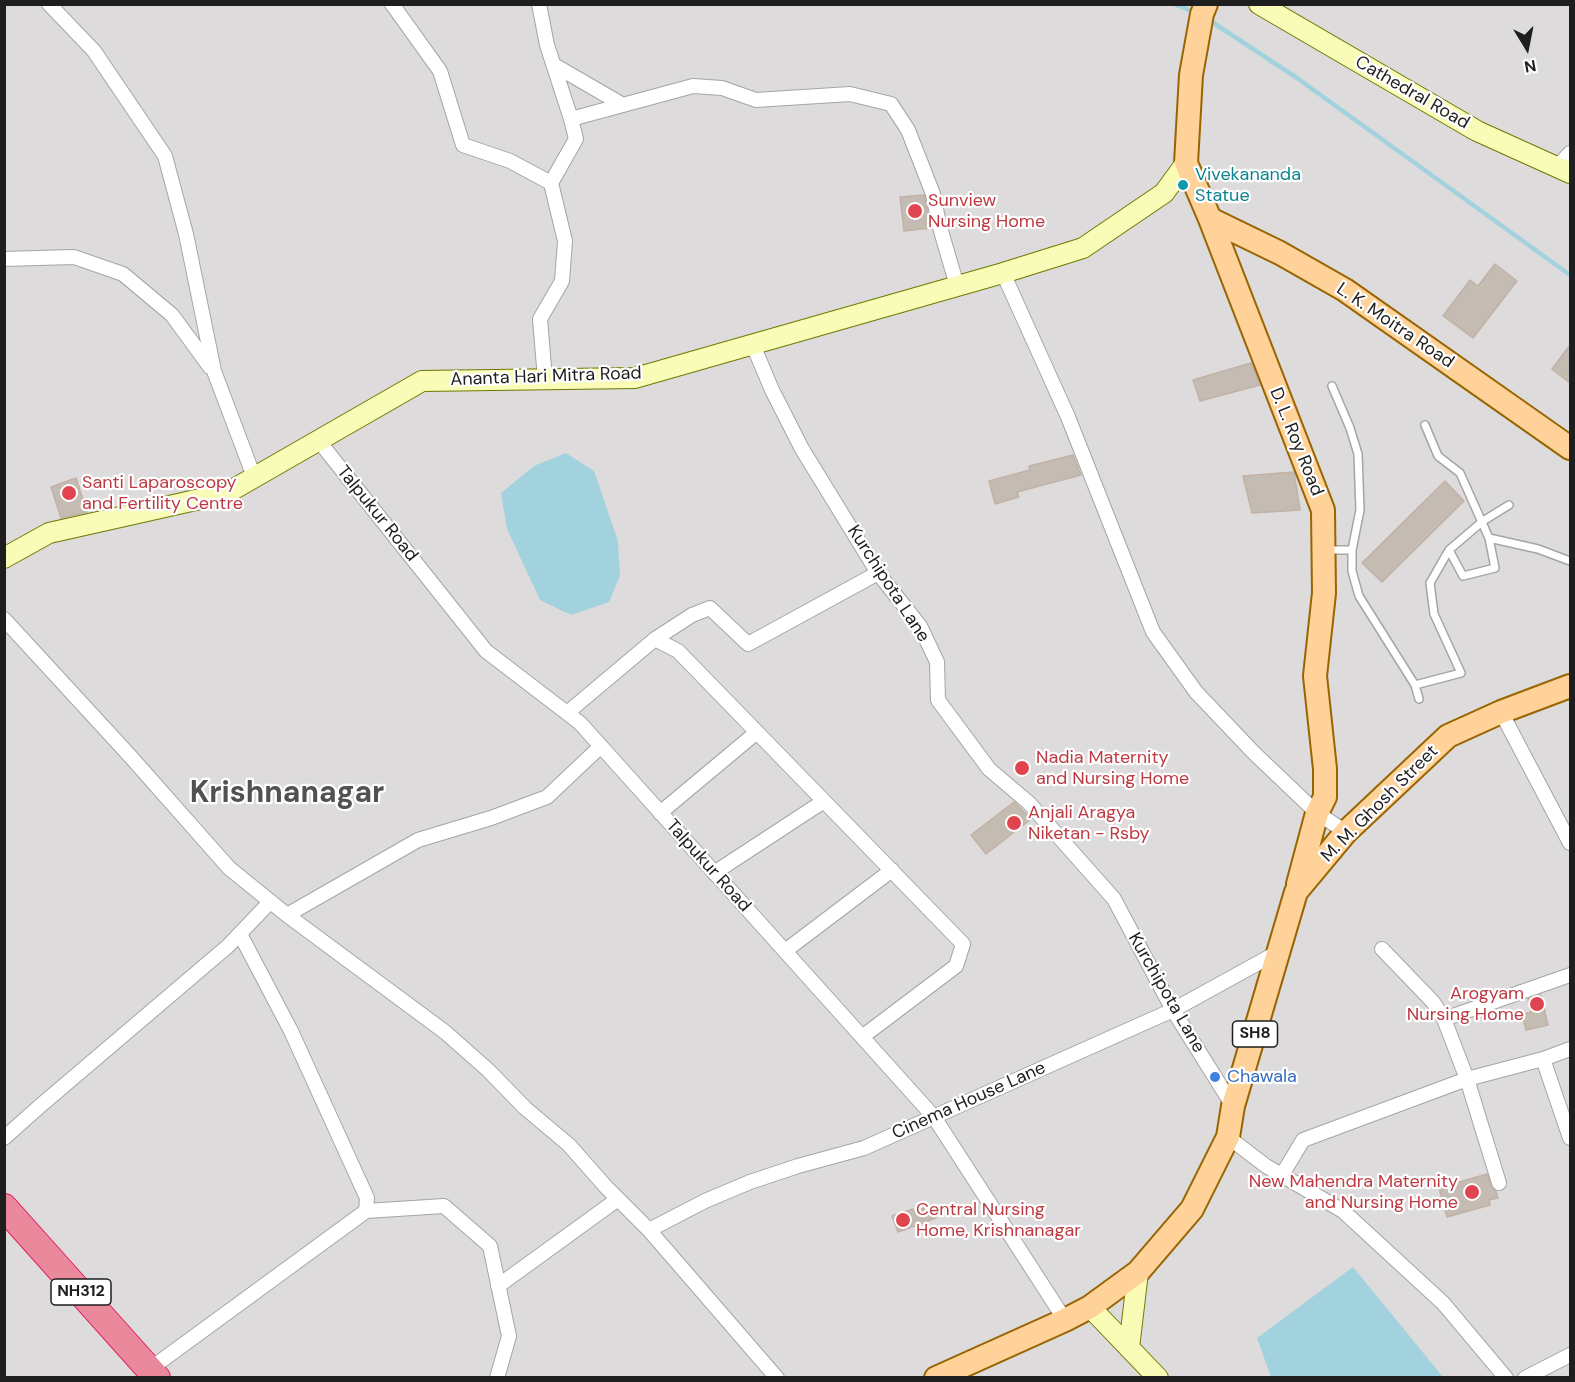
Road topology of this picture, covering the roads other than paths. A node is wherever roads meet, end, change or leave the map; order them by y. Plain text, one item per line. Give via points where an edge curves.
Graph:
1 (50, 4) edge
2 (392, 4) edge
3 (539, 4) edge
4 (1206, 4) edge
5 (1259, 4) edge
6 (554, 65) junction
7 (623, 105) junction
8 (571, 119) junction
9 (1186, 163) junction
10 (1566, 164) edge
11 (551, 183) junction
12 (1209, 219) junction
13 (4, 259) edge
14 (1003, 273) junction
15 (957, 286) junction
16 (753, 345) junction
17 (214, 371) junction
18 (545, 379) junction
19 (1332, 386) dead end
20 (1425, 425) dead end
21 (318, 440) junction
22 (1570, 448) edge
23 (254, 477) junction
24 (1509, 505) dead end
25 (1483, 521) junction
26 (1489, 538) junction
27 (1323, 550) junction
28 (1352, 550) junction
29 (1449, 550) junction
30 (4, 558) edge
31 (1570, 561) edge
32 (879, 573) junction
33 (4, 619) edge
34 (655, 639) junction
35 (1415, 686) junction
36 (1570, 686) edge
37 (1419, 699) dead end
38 (1501, 712) junction
39 (567, 713) junction
40 (757, 732) junction
41 (601, 746) junction
42 (824, 801) junction
43 (660, 813) junction
44 (1317, 813) junction
45 (1346, 832) junction
46 (1570, 843) edge
47 (892, 870) junction
48 (714, 873) junction
49 (1296, 892) junction
50 (270, 902) junction
51 (287, 915) junction
52 (240, 934) junction
53 (1382, 949) dead end
54 (785, 951) junction
55 (1280, 951) junction
56 (1570, 975) edge
57 (1173, 1010) junction
58 (1444, 1019) junction
59 (862, 1037) junction
60 (1570, 1049) edge
61 (1543, 1059) junction
62 (1467, 1079) junction
63 (1233, 1106) junction
64 (934, 1117) junction
65 (1228, 1137) junction
66 (4, 1138) edge
67 (1570, 1138) edge
68 (1281, 1175) junction
69 (1499, 1183) dead end
70 (618, 1199) junction
71 (4, 1207) edge
72 (366, 1210) junction
73 (649, 1230) junction
74 (1138, 1272) junction
75 (498, 1286) junction
76 (1090, 1307) junction
77 (1065, 1320) junction
78 (1129, 1348) junction
79 (1570, 1355) edge
80 (154, 1373) edge
81 (497, 1377) edge
82 (777, 1377) edge
83 (936, 1377) edge
84 (1158, 1377) edge
85 (1506, 1377) edge
86 (1525, 1377) edge

1 - 17 street via 94,51 165,156 186,234
2 - 11 street via 440,70 463,145 510,161
3 - 6 street
4 - 9 main road, D. L. Roy Road via 1191,75
5 - 10 main road, Cathedral Road via 1476,131
6 - 7 street
6 - 8 street
7 - 8 street
7 - 15 street via 693,86 722,88 756,100 850,94 891,104 908,130 933,194
8 - 11 street via 576,139
9 - 12 main road, D. L. Roy Road
9 - 14 main road, Ananta Hari Mitra Road via 1164,193 1083,248
11 - 18 street via 565,241 562,281 540,319
12 - 22 main road, L. K. Moitra Road via 1345,290
12 - 27 main road, D. L. Roy Road via 1323,510
13 - 17 street via 74,257 123,274 172,315
14 - 15 main road, Ananta Hari Mitra Road
14 - 44 street via 1068,417 1153,632 1196,692
15 - 16 main road, Ananta Hari Mitra Road
16 - 18 main road, Ananta Hari Mitra Road via 635,378
16 - 32 street, Kurchipota Lane via 802,449
17 - 23 street
18 - 21 main road, Ananta Hari Mitra Road via 423,381
19 - 28 lane via 1358,454 1360,510
20 - 25 lane via 1438,456 1460,473
21 - 23 main road, Ananta Hari Mitra Road
21 - 39 street, Talpukur Road via 486,651
23 - 30 main road, Ananta Hari Mitra Road via 226,493 49,533
24 - 25 lane
25 - 26 lane
25 - 29 lane
26 - 29 lane via 1494,568 1463,576
26 - 31 lane
27 - 28 lane
27 - 44 main road, D. L. Roy Road via 1324,593 1315,676 1326,769 1325,797
28 - 35 lane via 1352,571 1359,596
29 - 35 lane via 1430,583 1434,614 1461,673
32 - 34 street via 748,644 710,608
32 - 57 street, Kurchipota Lane via 920,626 937,662 938,700 988,769 1029,803 1114,899
33 - 50 street via 229,868
34 - 39 street
34 - 40 street via 678,651
35 - 37 lane
36 - 38 main road, M. M. Ghosh Street / SH8
38 - 45 main road, M. M. Ghosh Street / SH8 via 1448,736
38 - 46 street
39 - 41 street, Talpukur Road
40 - 42 street
40 - 43 street
41 - 43 street, Talpukur Road
41 - 51 street via 547,797 418,840
42 - 47 street
42 - 48 street
43 - 48 street, Talpukur Road
44 - 45 street
44 - 49 main road, D. L. Roy Road
45 - 49 main road, M. M. Ghosh Street / SH8
47 - 54 street
47 - 59 street via 963,944 957,966
48 - 54 street, Talpukur Road
49 - 55 main road, M. M. Ghosh Street / SH8
50 - 51 street
50 - 52 street
51 - 70 street via 446,1032 569,1145
52 - 66 street
52 - 72 street via 291,1032 363,1187
53 - 58 street via 1433,1002
54 - 59 street, Talpukur Road
55 - 57 street, Cinema House Lane
55 - 63 main road, M. M. Ghosh Street / SH8
56 - 58 street
57 - 63 street, Kurchipota Lane
57 - 64 street, Cinema House Lane
58 - 62 street
59 - 64 street, Talpukur Road
60 - 61 street
61 - 62 street
61 - 67 street
62 - 68 street via 1304,1140
62 - 69 street
63 - 65 main road, M. M. Ghosh Street / SH8
64 - 73 street, Cinema House Lane via 864,1148 750,1182
64 - 77 street, Talpukur Road
65 - 68 street
65 - 74 main road, M. M. Ghosh Street / SH8 via 1192,1209
68 - 85 street via 1343,1211 1443,1303
70 - 73 street
70 - 75 street
71 - 80 highway, NH312
72 - 75 street via 444,1206 490,1246
72 - 80 street
73 - 82 street
74 - 76 main road, M. M. Ghosh Street / SH8
74 - 78 main road
75 - 81 street via 509,1336
76 - 77 main road, M. M. Ghosh Street / SH8
76 - 78 main road
77 - 83 main road, M. M. Ghosh Street / SH8
78 - 84 main road
79 - 86 street

